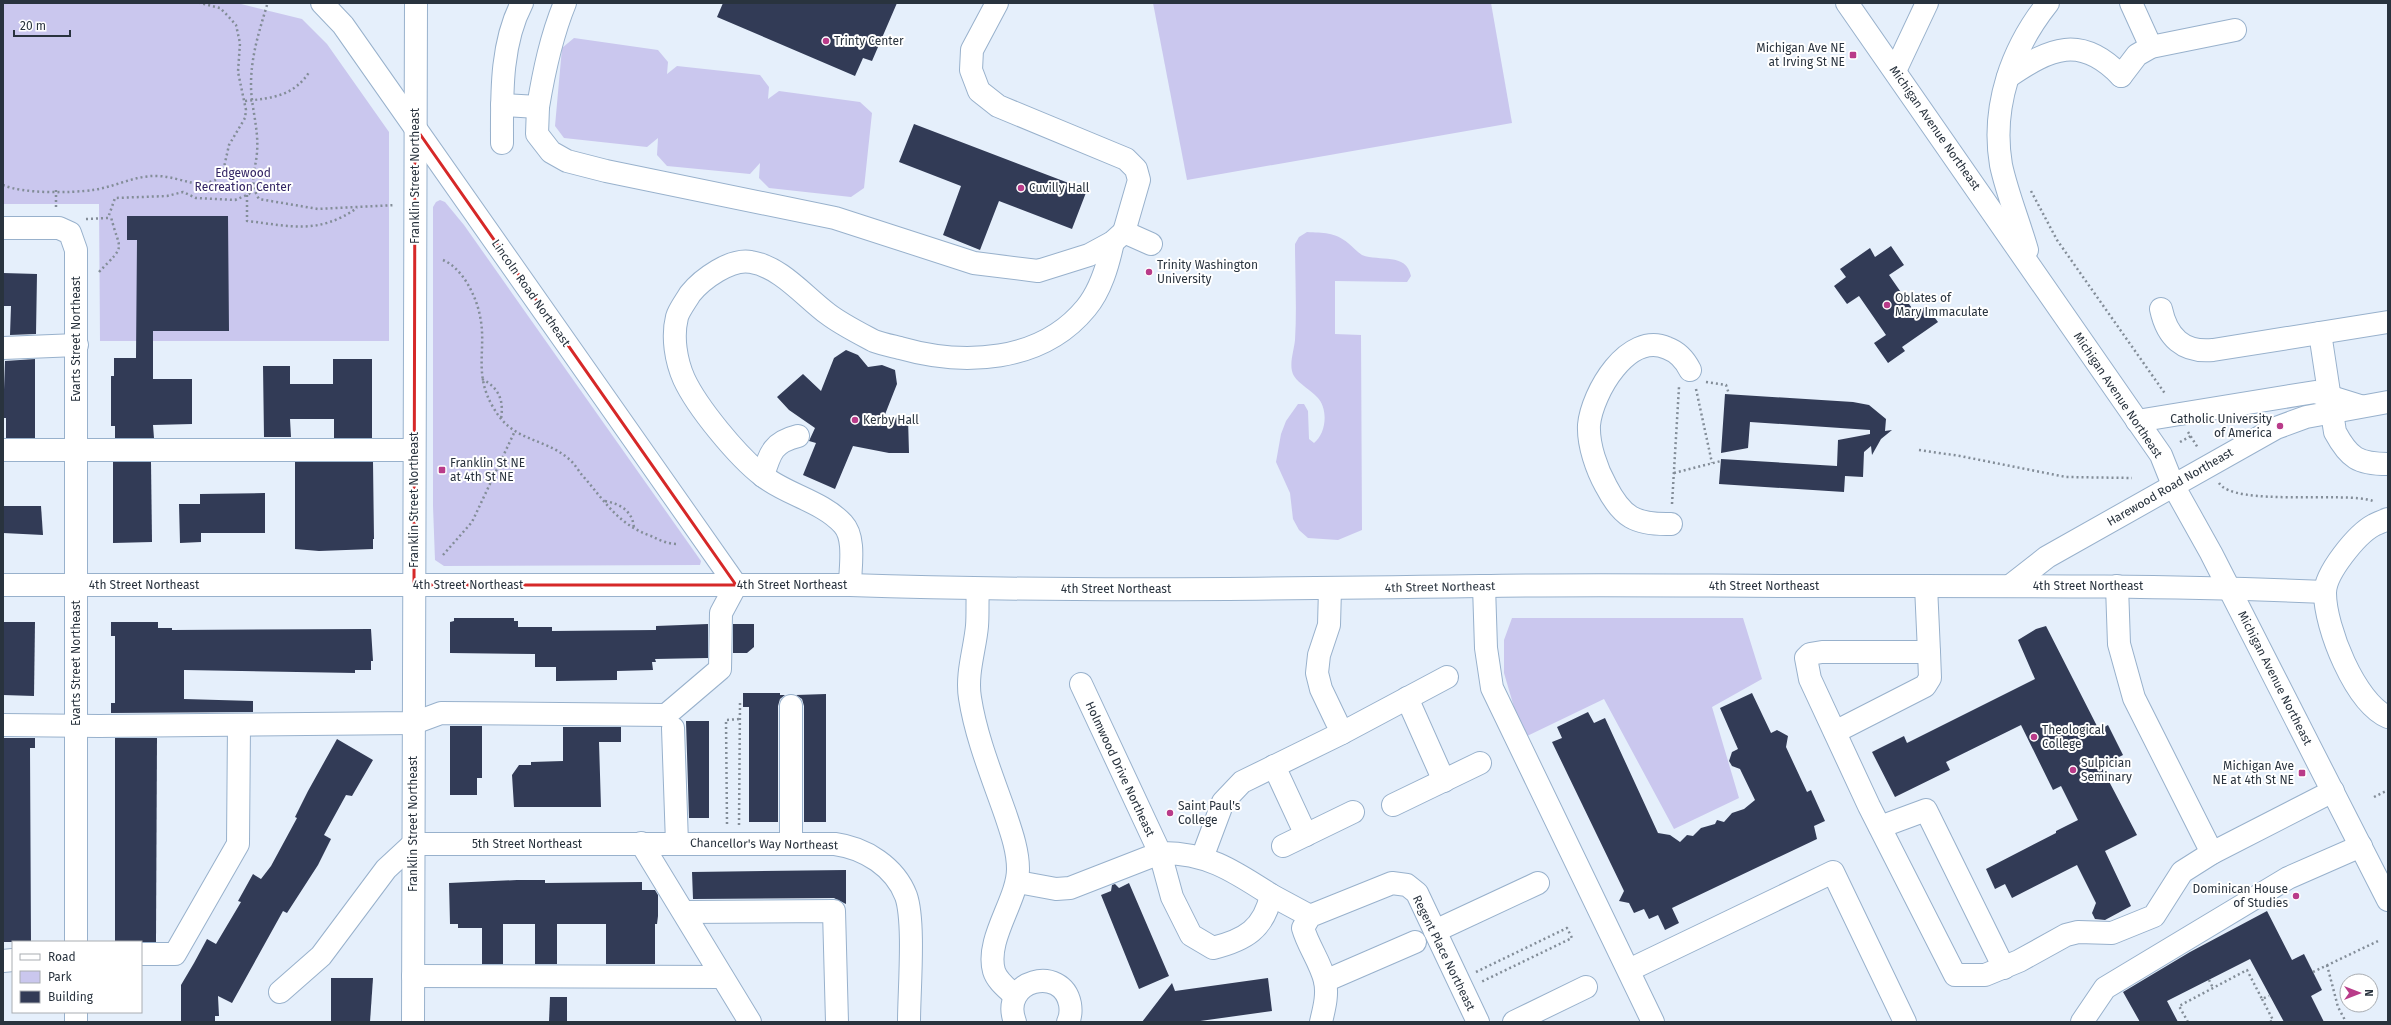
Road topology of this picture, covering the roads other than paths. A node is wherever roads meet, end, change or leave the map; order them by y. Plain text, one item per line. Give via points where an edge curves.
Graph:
1 (322, 3) edge
2 (416, 3) edge
3 (522, 3) edge
4 (565, 3) edge
5 (997, 3) edge
6 (1847, 3) edge
7 (1927, 3) edge
8 (2048, 3) edge
9 (2131, 3) edge
10 (2235, 30) dead end
11 (2151, 47) junction
12 (1895, 72) junction
13 (2008, 77) junction
14 (502, 105) junction
15 (538, 107) junction
16 (415, 127) junction
17 (502, 143) dead end
18 (3, 228) edge
19 (1118, 237) junction
20 (1151, 244) dead end
21 (2034, 271) junction
22 (2161, 309) dead end
23 (2388, 322) edge
24 (2320, 333) junction
25 (77, 345) junction
26 (3, 348) edge
27 (1692, 380) road end
28 (2388, 402) edge
29 (2331, 404) junction
30 (2136, 421) junction
31 (798, 436) dead end
32 (3, 450) edge
33 (414, 450) junction
34 (77, 451) junction
35 (2388, 464) edge
36 (763, 476) junction
37 (2173, 484) junction
38 (2388, 519) edge
39 (1671, 524) road end
40 (3, 585) edge
41 (77, 585) junction
42 (414, 585) junction
43 (736, 585) junction
44 (850, 585) junction
45 (1484, 586) junction
46 (1926, 586) junction
47 (2010, 586) junction
48 (2117, 586) junction
49 (2229, 588) junction
50 (978, 589) junction
51 (1330, 589) junction
52 (2325, 592) junction
53 (1930, 652) junction
54 (1447, 676) dead end
55 (1080, 684) dead end
56 (1407, 698) junction
57 (791, 706) dead end
58 (2388, 717) edge
59 (414, 723) junction
60 (3, 725) edge
61 (239, 725) junction
62 (76, 726) junction
63 (673, 728) dead end
64 (1835, 732) junction
65 (1342, 733) junction
66 (1480, 764) dead end
67 (1274, 766) junction
68 (1444, 781) junction
69 (2333, 791) junction
70 (1393, 804) dead end
71 (1353, 812) dead end
72 (1880, 827) junction
73 (1306, 835) junction
74 (642, 843) junction
75 (677, 843) junction
76 (414, 844) junction
77 (791, 844) junction
78 (1283, 846) dead end
79 (2361, 846) junction
80 (1160, 853) junction
81 (2212, 853) junction
82 (1202, 858) junction
83 (1018, 882) junction
84 (1538, 883) dead end
85 (2388, 900) edge
86 (1269, 902) junction
87 (684, 912) junction
88 (1307, 922) junction
89 (1435, 931) junction
90 (76, 941) edge
91 (1415, 942) dead end
92 (142, 954) edge
93 (2004, 968) junction
94 (1629, 970) junction
95 (413, 976) junction
96 (722, 977) junction
97 (1325, 981) junction
98 (1586, 987) dead end
99 (280, 992) dead end
100 (1015, 996) junction
101 (413, 1022) edge
102 (750, 1022) edge
103 (837, 1022) edge
104 (909, 1022) edge
105 (1015, 1022) edge
106 (1068, 1022) edge
107 (1321, 1022) edge
108 (1478, 1022) edge
109 (1514, 1022) edge
110 (1653, 1022) edge
111 (1905, 1022) edge
112 (2082, 1022) edge

1 - 16 street, Lincoln Road Northeast via 339,20
2 - 16 street, Franklin Street Northeast
3 - 14 street via 517,12 505,56
4 - 15 street via 555,26 546,60
5 - 19 street via 972,50 971,70 980,91 998,106 1126,159 1136,169 1139,180
6 - 12 street, Michigan Avenue Northeast
7 - 12 street
8 - 13 street via 2021,42
9 - 11 street
10 - 11 street
11 - 13 street via 2137,55 2121,76 2101,58 2076,50 2044,55
12 - 21 street, Michigan Avenue Northeast
13 - 21 street via 1999,119 1999,149 2004,177
14 - 15 street
14 - 17 street
15 - 19 street via 537,134 551,152 567,161 835,218 974,263 1038,271 1089,255
16 - 33 street, Franklin Street Northeast
16 - 43 street, Lincoln Road Northeast
18 - 25 street, Evarts Street Northeast via 59,228 70,233 76,250
19 - 20 street
19 - 36 street via 1106,271 1087,308 1056,336 1027,350 999,356 956,358 918,353 876,341 829,316 766,265 748,261 706,276 691,293 677,316 677,359 684,380 720,433
21 - 30 street, Michigan Avenue Northeast
22 - 24 street via 2170,333 2183,345 2196,350 2213,350
23 - 24 street
24 - 29 street
25 - 26 street
25 - 34 street, Evarts Street Northeast
27 - 39 street via 1681,356 1662,346 1644,346 1625,356 1602,388 1589,425 1597,464 1604,483 1618,507 1638,521
28 - 29 street via 2360,406
29 - 30 street via 2315,392
29 - 35 street via 2335,432 2343,447 2355,460
29 - 37 street, Harewood Road Northeast via 2276,428
30 - 37 street, Michigan Avenue Northeast via 2161,455
31 - 36 street via 784,439 771,452
32 - 34 street
33 - 34 street
33 - 42 street, Franklin Street Northeast
34 - 41 street, Evarts Street Northeast
36 - 44 street via 825,510 845,525 850,543
37 - 47 street, Harewood Road Northeast via 2047,557
37 - 49 street, Michigan Avenue Northeast
38 - 52 street via 2373,525 2354,542 2330,577
40 - 41 street, 4th Street Northeast
41 - 42 street, 4th Street Northeast
41 - 62 street, Evarts Street Northeast
42 - 43 street, 4th Street Northeast
42 - 59 street, Franklin Street Northeast
43 - 44 street, 4th Street Northeast
43 - 59 street via 721,613 720,669 666,715 441,713
44 - 50 street, 4th Street Northeast
45 - 46 street, 4th Street Northeast
45 - 51 street, 4th Street Northeast
45 - 94 street via 1486,648 1492,688
46 - 47 street, 4th Street Northeast
46 - 53 street
47 - 48 street, 4th Street Northeast
48 - 49 street, 4th Street Northeast
48 - 81 street via 2119,644 2134,698
49 - 52 street, 4th Street Northeast
49 - 69 street, Michigan Avenue Northeast
50 - 51 street, 4th Street Northeast
50 - 83 street via 970,696 976,726 1014,841
51 - 65 street via 1329,625 1319,655 1317,673 1321,689
52 - 58 street via 2332,630 2348,673 2368,701 2381,714
53 - 64 street via 1930,678 1925,686
53 - 64 street via 1810,654 1806,658 1806,664 1810,679
54 - 56 street
55 - 80 street, Holmwood Drive Northeast
56 - 65 street
56 - 68 street
57 - 77 street
59 - 61 street
59 - 76 street, Franklin Street Northeast
60 - 62 street
61 - 62 street
61 - 92 street via 238,844 175,954
62 - 90 street, Evarts Street Northeast
63 - 75 street
64 - 72 street
65 - 67 street
66 - 68 street
67 - 73 street
67 - 82 street via 1242,782 1223,802
68 - 70 street
69 - 79 street, Michigan Avenue Northeast
69 - 81 street
71 - 73 street
72 - 93 street via 1955,976 1984,975
72 - 93 street via 1926,810
73 - 78 street
74 - 75 street, Chancellor's Way Northeast
74 - 76 street, 5th Street Northeast
74 - 87 street
75 - 77 street, Chancellor's Way Northeast
76 - 95 street, Franklin Street Northeast
76 - 99 street via 386,868 321,956
77 - 104 street, Chancellor's Way Northeast via 846,845 864,851 896,878 906,896 910,922
79 - 85 street, Michigan Avenue Northeast
79 - 112 street via 2288,878 2105,988
80 - 82 street via 1181,853
80 - 83 street via 1070,888 1056,889
80 - 86 street, Holmwood Drive Northeast via 1172,897 1191,935 1213,948 1234,943 1253,931
81 - 93 street via 2182,872 2154,916 2112,934 2078,932 2066,935
82 - 86 street via 1224,866
83 - 100 street via 1000,926 994,952 994,971 1002,984
84 - 89 street
86 - 88 street
87 - 96 street
87 - 103 street via 834,911
88 - 89 street, Regent Place Northeast via 1392,883 1407,885 1417,893
88 - 97 street via 1306,939
89 - 108 street, Regent Place Northeast
91 - 97 street
94 - 110 street
94 - 111 street via 1833,872
95 - 96 street
95 - 101 street, Franklin Street Northeast
96 - 102 street
97 - 107 street via 1326,1003
98 - 109 street
100 - 105 street via 1012,1006
100 - 106 street via 1020,989 1033,982 1048,981 1056,984 1069,999 1071,1009

